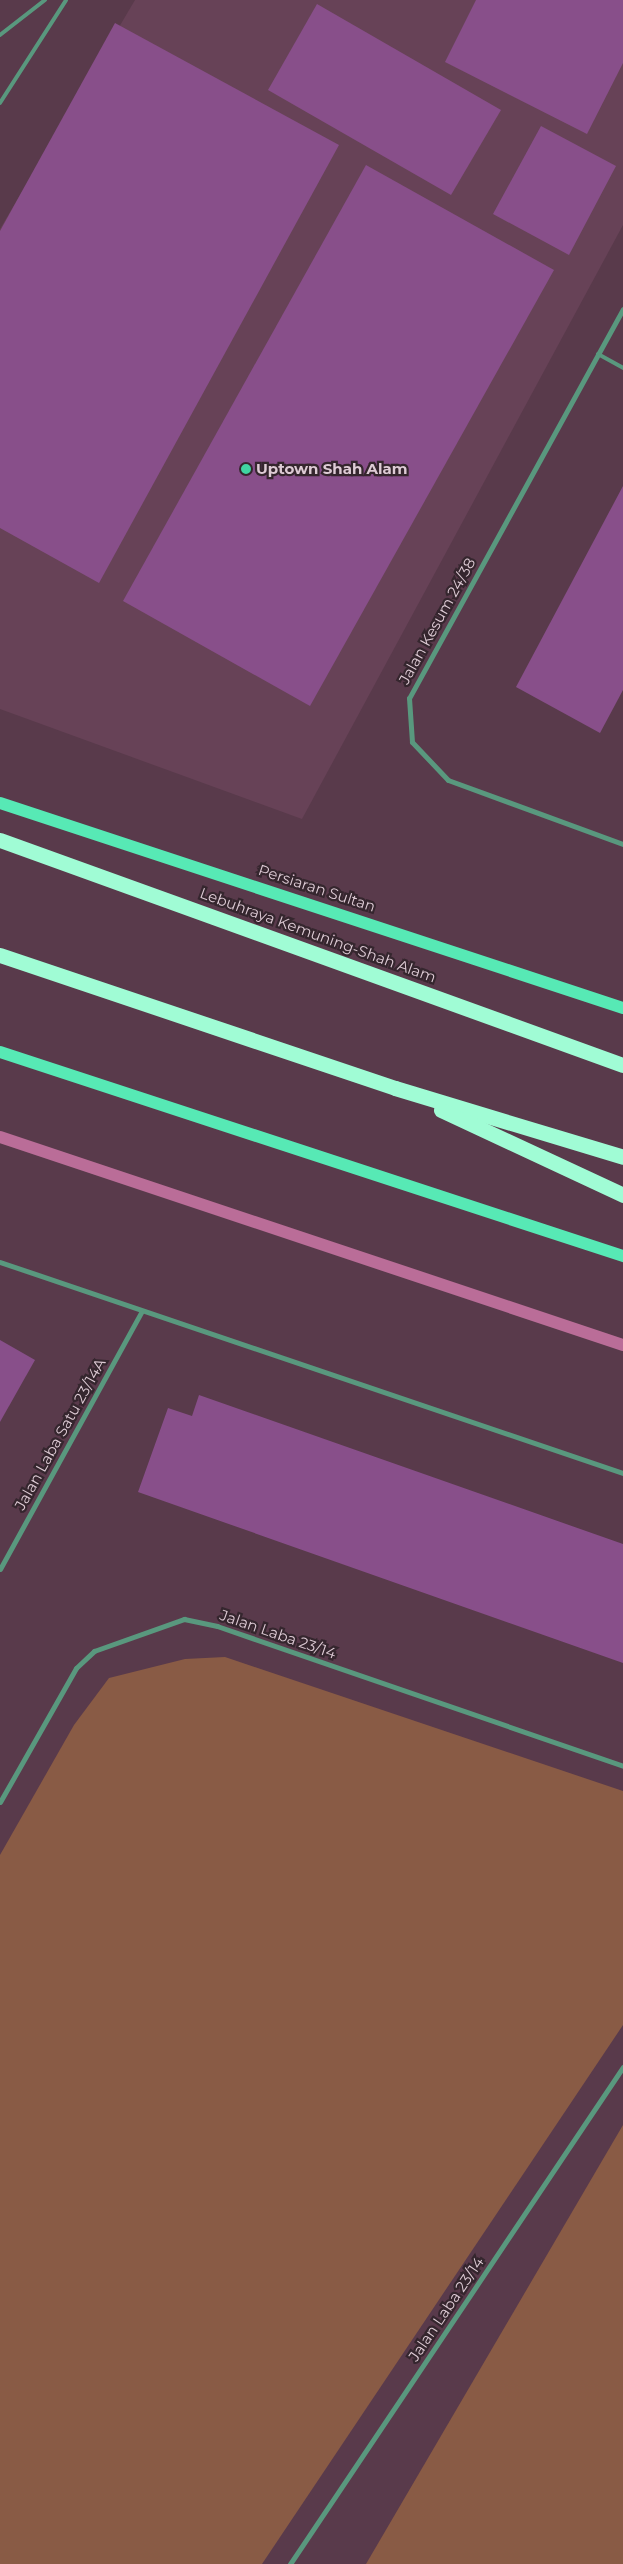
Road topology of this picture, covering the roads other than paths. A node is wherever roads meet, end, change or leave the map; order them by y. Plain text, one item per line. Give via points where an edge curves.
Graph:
1 (45, 0) edge
2 (66, 0) edge
3 (0, 35) edge
4 (0, 103) edge
5 (623, 309) edge
6 (598, 354) junction
7 (623, 368) edge
8 (0, 803) edge
9 (0, 840) edge
10 (623, 844) edge
11 (0, 955) edge
12 (623, 1008) edge
13 (0, 1052) edge
14 (623, 1065) edge
15 (395, 1088) junction
16 (623, 1157) edge
17 (623, 1196) edge
18 (623, 1256) edge
19 (0, 1262) edge
20 (142, 1311) junction
21 (623, 1473) edge
22 (0, 1569) edge
23 (623, 1766) edge
24 (0, 1786) edge
25 (7, 1790) junction
26 (0, 1802) edge
27 (623, 2067) edge
28 (290, 2564) edge

1 - 3 lane
2 - 4 lane
5 - 6 street, Jalan Kesum 24/38
6 - 7 lane
6 - 10 street, Jalan Kesum 24/38 via 409,698 412,742 448,780
8 - 12 main road, Persiaran Sultan
9 - 14 highway, Lebuhraya Kemuning-Shah Alam
11 - 15 highway
13 - 18 main road
15 - 16 highway
15 - 17 highway
19 - 20 street
20 - 21 street
20 - 22 street, Jalan Laba Satu 23/14A
23 - 25 street, Jalan Laba 23/14 via 217,1626 184,1619 94,1651 76,1668
24 - 25 street
25 - 26 street, Jalan Laba 23/14
27 - 28 street, Jalan Laba 23/14

